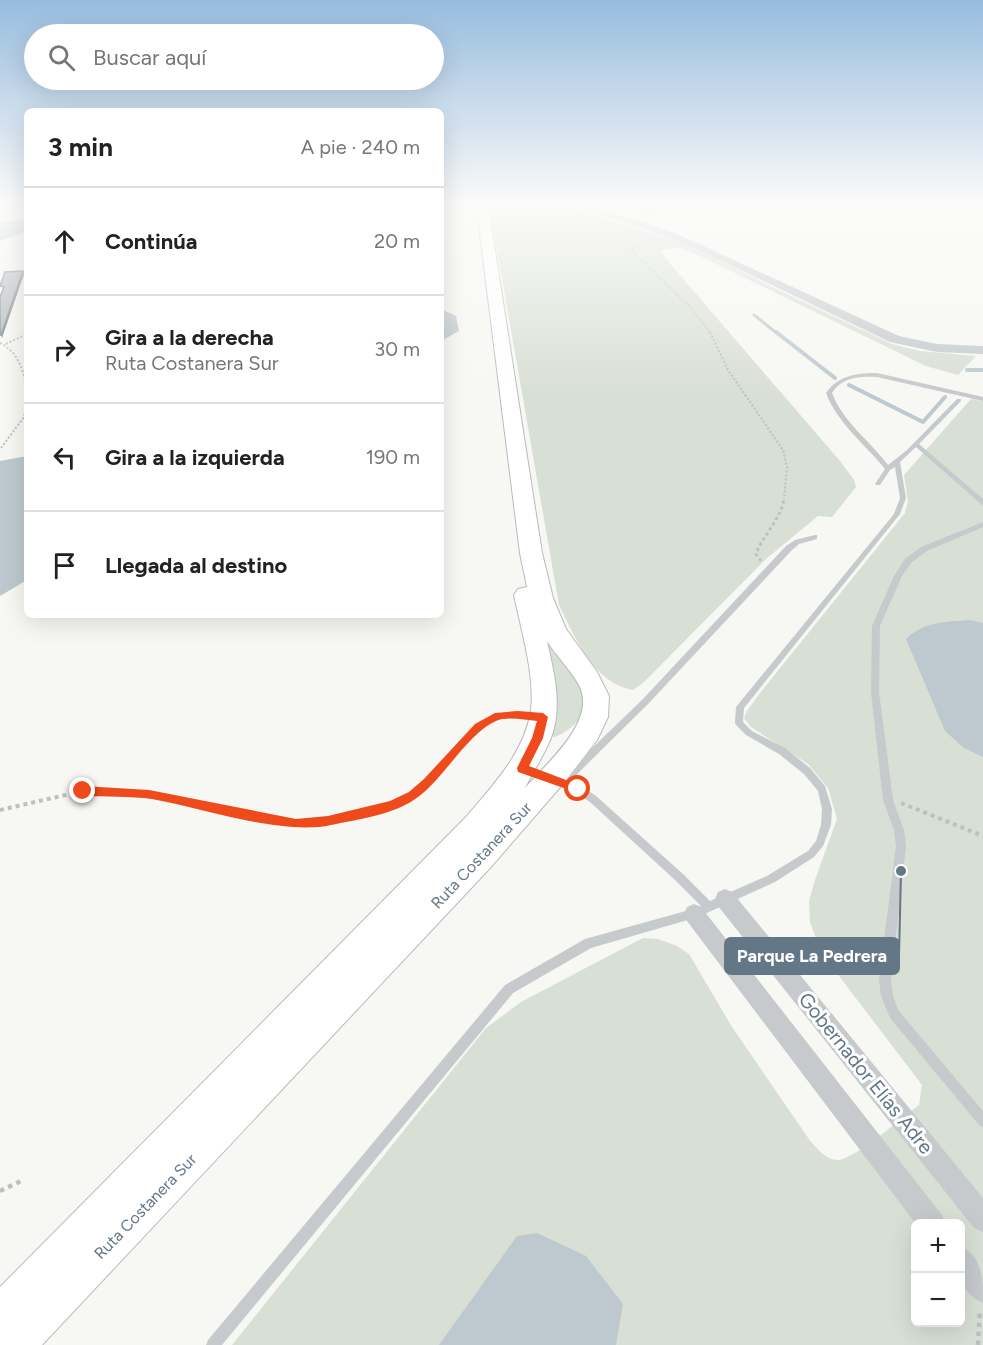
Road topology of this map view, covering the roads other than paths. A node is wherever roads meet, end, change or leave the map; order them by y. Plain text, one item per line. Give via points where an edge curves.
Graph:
1 (483, 267) edge
2 (491, 267) edge
3 (743, 267) edge
4 (983, 350) edge
5 (983, 399) edge
6 (959, 400) dead end
7 (916, 444) junction
8 (897, 462) junction
9 (888, 469) junction
10 (878, 484) dead end
11 (983, 503) edge
12 (983, 524) edge
13 (815, 537) dead end
14 (542, 775) junction
15 (709, 907) junction
16 (983, 1121) edge
17 (929, 1219) edge
18 (983, 1220) edge
19 (965, 1266) edge
20 (982, 1288) edge
21 (0, 1318) edge
22 (12, 1345) edge
23 (213, 1345) edge

1 - 14 main road, Ruta Costanera Sur via 519,556 544,686 543,717 537,738
2 - 14 main road, Ruta Costanera Sur via 539,592 560,642 596,694 594,720 581,742
3 - 4 street via 895,339 929,347
5 - 9 lane via 878,375 862,374 832,388 829,393 838,412
6 - 7 lane
7 - 8 lane
7 - 11 lane
8 - 9 lane
8 - 15 lane via 903,498 897,514 740,707 738,715 739,723 749,733 782,751 822,789 827,808 820,843 771,879
9 - 10 lane
12 - 16 lane via 924,549 908,561 898,576 876,626 875,692 888,800 901,846 885,980 887,996 894,1014
13 - 14 lane via 789,548 645,702
14 - 15 lane via 593,799
14 - 21 main road, Ruta Costanera Sur via 471,833
14 - 22 main road, Ruta Costanera Sur via 479,858
15 - 17 street
15 - 18 street, Gobernador Elías Adre
15 - 23 lane via 589,942 508,988
19 - 20 street

